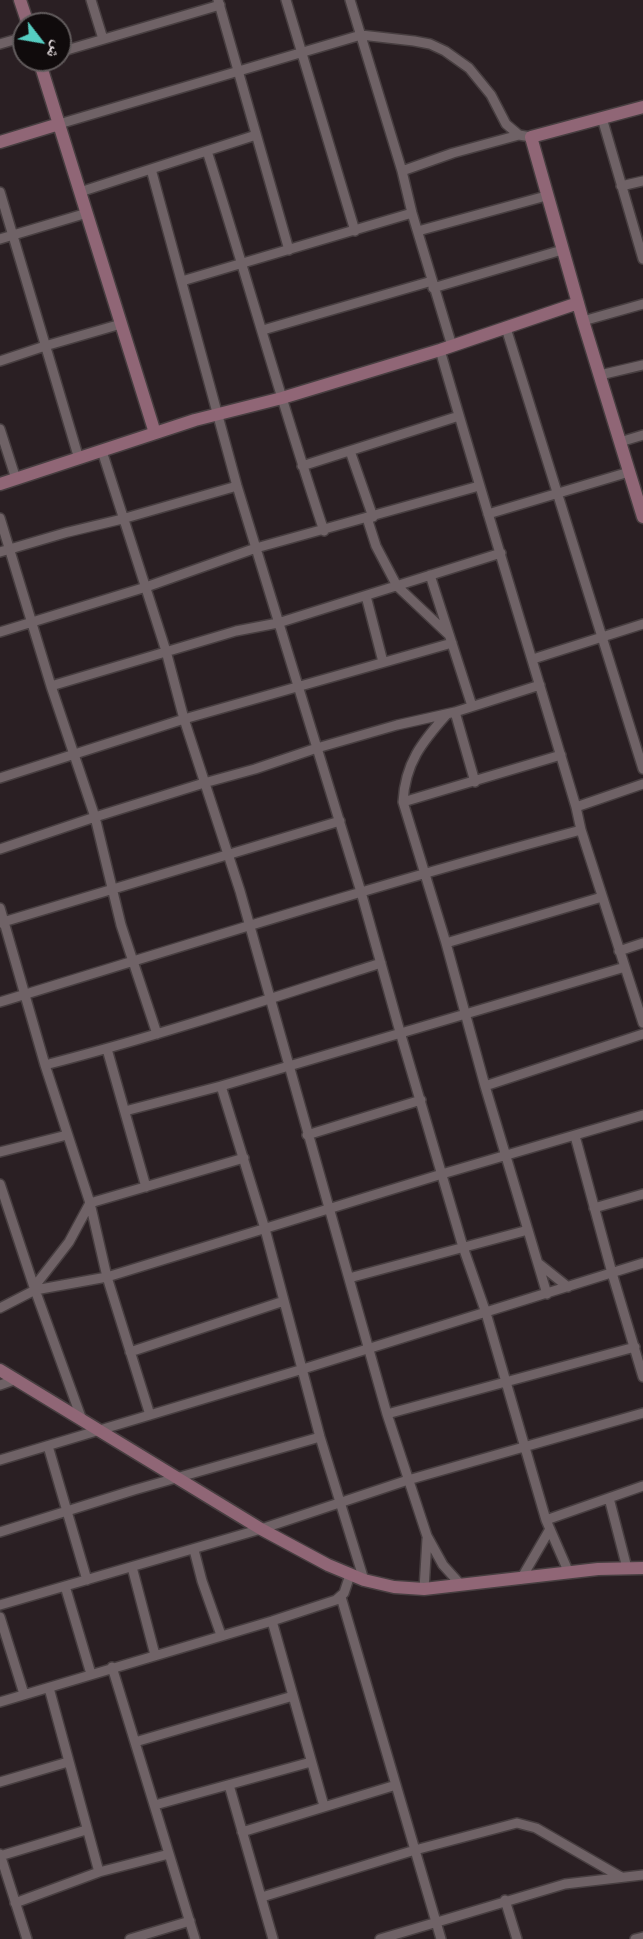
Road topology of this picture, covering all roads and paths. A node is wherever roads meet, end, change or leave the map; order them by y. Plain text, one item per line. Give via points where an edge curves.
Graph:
1 (91, 0) edge
2 (286, 0) edge
3 (350, 0) edge
4 (219, 3) edge
5 (361, 35) junction
6 (103, 39) junction
7 (72, 48) edge
8 (301, 52) junction
9 (239, 70) junction
10 (43, 72) edge
11 (643, 107) edge
12 (602, 118) junction
13 (59, 124) junction
14 (256, 135) junction
15 (525, 136) junction
16 (0, 142) edge
17 (207, 151) junction
18 (151, 169) junction
19 (402, 171) junction
20 (643, 181) edge
21 (621, 186) junction
22 (0, 192) edge
23 (80, 192) junction
24 (546, 196) junction
25 (87, 213) junction
26 (412, 213) junction
27 (355, 231) junction
28 (418, 231) junction
29 (13, 235) junction
30 (0, 239) edge
31 (641, 245) edge
32 (289, 250) junction
33 (562, 250) junction
34 (643, 259) edge
35 (243, 263) junction
36 (182, 281) junction
37 (433, 284) junction
38 (578, 303) junction
39 (643, 304) edge
40 (583, 321) junction
41 (121, 324) junction
42 (506, 328) junction
43 (262, 330) junction
44 (45, 346) junction
45 (446, 348) junction
46 (0, 361) edge
47 (643, 365) edge
48 (600, 375) junction
49 (282, 398) junction
50 (217, 414) junction
51 (459, 417) junction
52 (0, 429) edge
53 (155, 433) junction
54 (643, 435) edge
55 (620, 442) junction
56 (102, 451) junction
57 (350, 451) junction
58 (79, 459) junction
59 (302, 466) junction
60 (629, 472) junction
61 (16, 479) junction
62 (0, 484) edge
63 (237, 486) junction
64 (479, 486) junction
65 (558, 494) junction
66 (642, 509) edge
67 (488, 514) junction
68 (0, 518) edge
69 (370, 518) junction
70 (122, 519) junction
71 (324, 531) junction
72 (10, 548) junction
73 (256, 549) junction
74 (0, 552) edge
75 (501, 553) junction
76 (430, 575) junction
77 (397, 586) junction
78 (146, 587) junction
79 (366, 596) junction
80 (31, 622) junction
81 (278, 622) junction
82 (643, 624) edge
83 (0, 632) edge
84 (601, 636) junction
85 (451, 639) junction
86 (166, 651) junction
87 (533, 659) junction
88 (383, 662) junction
89 (540, 685) junction
90 (51, 686) junction
91 (297, 686) junction
92 (472, 706) junction
93 (451, 713) junction
94 (184, 719) junction
95 (317, 748) junction
96 (561, 755) junction
97 (75, 756) junction
98 (643, 769) edge
99 (0, 778) edge
100 (475, 782) junction
101 (204, 783) junction
102 (643, 784) edge
103 (403, 802) junction
104 (576, 807) junction
105 (94, 817) junction
106 (340, 821) junction
107 (581, 830) junction
108 (0, 849) edge
109 (228, 855) junction
110 (426, 873) junction
111 (112, 889) junction
112 (362, 892) junction
113 (602, 897) junction
114 (0, 908) edge
115 (2, 922) edge
116 (249, 925) junction
117 (446, 943) junction
118 (643, 943) edge
119 (620, 951) junction
120 (133, 962) junction
121 (381, 963) junction
122 (625, 967) junction
123 (24, 995) junction
124 (270, 999) junction
125 (0, 1002) edge
126 (466, 1012) junction
127 (643, 1023) edge
128 (400, 1032) junction
129 (158, 1034) junction
130 (643, 1034) edge
131 (107, 1049) junction
132 (45, 1065) junction
133 (288, 1066) junction
134 (221, 1086) junction
135 (485, 1086) junction
136 (421, 1100) junction
137 (126, 1111) junction
138 (643, 1115) edge
139 (67, 1135) junction
140 (307, 1135) junction
141 (575, 1136) junction
142 (0, 1152) edge
143 (506, 1156) junction
144 (244, 1158) junction
145 (442, 1174) junction
146 (0, 1184) edge
147 (146, 1187) junction
148 (643, 1194) edge
149 (90, 1203) junction
150 (594, 1208) junction
151 (329, 1209) junction
152 (266, 1229) junction
153 (528, 1230) junction
154 (463, 1247) junction
155 (538, 1263) junction
156 (643, 1263) edge
157 (612, 1274) junction
158 (107, 1277) junction
159 (349, 1278) junction
160 (568, 1287) junction
161 (35, 1289) junction
162 (547, 1294) junction
163 (284, 1301) junction
164 (0, 1308) edge
165 (486, 1313) junction
166 (634, 1347) junction
167 (368, 1350) junction
168 (130, 1352) junction
169 (0, 1370) edge
170 (303, 1370) junction
171 (643, 1377) edge
172 (17, 1379) junction
173 (506, 1381) junction
174 (0, 1385) edge
175 (643, 1413) edge
176 (387, 1414) junction
177 (150, 1415) junction
178 (82, 1420) junction
179 (100, 1431) junction
180 (320, 1437) junction
181 (48, 1446) junction
182 (525, 1448) junction
183 (0, 1460) edge
184 (177, 1478) junction
185 (408, 1480) junction
186 (643, 1486) edge
187 (609, 1498) junction
188 (340, 1502) junction
189 (68, 1511) junction
190 (548, 1524) junction
191 (261, 1530) junction
192 (0, 1532) edge
193 (427, 1536) junction
194 (194, 1550) junction
195 (132, 1567) junction
196 (627, 1568) junction
197 (643, 1569) edge
198 (569, 1573) junction
199 (350, 1575) junction
200 (521, 1579) junction
201 (87, 1580) junction
202 (364, 1580) junction
203 (461, 1585) junction
204 (65, 1586) junction
205 (424, 1589) junction
206 (341, 1597) junction
207 (0, 1605) edge
208 (0, 1617) edge
209 (272, 1621) junction
210 (221, 1635) junction
211 (155, 1655) junction
212 (112, 1667) junction
213 (91, 1674) junction
214 (48, 1688) junction
215 (24, 1694) junction
216 (293, 1696) junction
217 (0, 1702) edge
218 (135, 1742) junction
219 (68, 1762) junction
220 (311, 1762) junction
221 (0, 1782) edge
222 (229, 1785) junction
223 (396, 1785) junction
224 (155, 1805) junction
225 (324, 1806) junction
226 (86, 1830) junction
227 (242, 1832) junction
228 (415, 1850) junction
229 (169, 1854) junction
230 (0, 1855) edge
231 (99, 1872) junction
232 (643, 1875) edge
233 (621, 1877) junction
234 (262, 1897) junction
235 (505, 1900) junction
236 (15, 1903) junction
237 (190, 1922) junction
238 (436, 1923) junction
239 (643, 1937) edge
240 (27, 1939) edge
241 (130, 1939) edge
242 (195, 1939) edge
243 (273, 1939) edge
244 (380, 1939) edge
245 (441, 1939) edge
246 (517, 1939) edge
247 (635, 1939) edge

1 - 6 street
2 - 8 street
3 - 5 street
4 - 6 street
4 - 9 street
5 - 8 street
5 - 15 street via 430,44 445,51 469,68 491,95 506,124
5 - 19 street
6 - 7 street
8 - 9 street
8 - 27 street
9 - 13 street
9 - 14 street
10 - 13 street
11 - 12 street
12 - 15 street
12 - 21 street
13 - 16 street
13 - 23 street
14 - 17 street
14 - 32 street
15 - 19 street via 453,153
15 - 24 street
17 - 18 street
17 - 35 street
18 - 23 street
18 - 36 street
19 - 26 street
20 - 21 street
21 - 31 street
22 - 29 street
23 - 25 street
24 - 28 street
24 - 33 street
25 - 29 street
25 - 41 street
26 - 27 street
26 - 28 street
27 - 32 street
28 - 37 street
29 - 30 street
29 - 44 street
31 - 34 street
32 - 35 street
33 - 37 street
33 - 38 street
35 - 36 street
35 - 43 street
36 - 50 street
37 - 43 street
37 - 45 street
38 - 40 street
38 - 42 street
39 - 40 street
40 - 48 street
41 - 44 street
41 - 53 street
42 - 45 street
42 - 65 street
43 - 49 street
44 - 46 street
44 - 58 street
45 - 49 street
45 - 51 street
47 - 48 street
48 - 55 street
49 - 50 street
49 - 59 street
50 - 53 street
50 - 63 street
51 - 57 street
51 - 64 street
52 - 61 street
53 - 56 street
54 - 55 street
55 - 60 street
56 - 58 street
56 - 70 street
57 - 59 street
57 - 69 street
58 - 61 street
59 - 71 street
60 - 65 street
60 - 66 street
61 - 62 street
63 - 70 street
63 - 73 street
64 - 67 street
64 - 69 street
65 - 67 street
65 - 84 street
67 - 75 street
68 - 72 street
69 - 71 street
69 - 77 street via 376,546
70 - 72 street
70 - 78 street
71 - 73 street
72 - 74 street
72 - 80 street
73 - 78 street
73 - 81 street
75 - 76 street
75 - 87 street
76 - 77 street
76 - 85 street
77 - 79 street
77 - 85 street
78 - 80 street
78 - 86 street
79 - 81 street
79 - 88 street
80 - 83 street
80 - 90 street
81 - 86 street
81 - 91 street
82 - 84 street
84 - 87 street
84 - 98 street
85 - 88 street
85 - 92 street
86 - 90 street
86 - 94 street
87 - 89 street
88 - 91 street
89 - 92 street
89 - 96 street
90 - 97 street
91 - 94 street
91 - 95 street
92 - 93 street
93 - 95 street
93 - 100 street
93 - 103 street via 430,733 414,757 404,780
94 - 97 street
94 - 101 street
95 - 101 street
95 - 106 street
96 - 100 street
96 - 104 street
97 - 99 street
97 - 105 street
100 - 103 street
101 - 105 street
101 - 109 street
102 - 104 street
103 - 110 street
104 - 107 street
105 - 108 street
105 - 111 street
106 - 109 street
106 - 112 street
107 - 110 street
107 - 113 street
109 - 111 street
109 - 116 street
110 - 112 street
110 - 117 street
111 - 115 street
111 - 120 street
112 - 116 street
112 - 121 street
113 - 117 street
113 - 119 street
114 - 115 street
115 - 123 street
116 - 120 street
116 - 124 street
117 - 126 street
118 - 119 street
119 - 122 street
120 - 123 street
120 - 129 street
121 - 124 street
121 - 128 street
122 - 126 street
122 - 127 street
123 - 125 street
123 - 132 street
124 - 129 street
124 - 133 street
126 - 128 street
126 - 135 street
128 - 133 street
128 - 136 street
129 - 131 street
130 - 135 street
131 - 132 street
131 - 137 street
132 - 139 street
133 - 134 street
133 - 140 street
134 - 137 street
134 - 144 street
135 - 143 street
136 - 140 street
136 - 145 street
137 - 147 street
138 - 141 street
139 - 142 street
139 - 149 street
140 - 151 street
141 - 143 street
141 - 150 street
143 - 145 street
143 - 153 street
144 - 147 street
144 - 152 street
145 - 151 street
145 - 154 street
146 - 161 street
147 - 149 street
148 - 150 street
149 - 158 street
149 - 161 street via 69,1242
150 - 157 street
151 - 152 street
151 - 159 street
152 - 158 street
152 - 163 street
153 - 154 street
153 - 155 street
154 - 159 street
154 - 165 street
155 - 160 street
155 - 162 street
156 - 157 street
157 - 160 street
157 - 166 street
158 - 161 street
158 - 168 street
159 - 167 street
160 - 162 street
161 - 164 street
161 - 178 street
162 - 165 street
163 - 168 street
163 - 170 street
165 - 167 street
165 - 173 street
166 - 171 street
166 - 173 street
167 - 170 street
167 - 176 street
168 - 177 street
169 - 172 street
170 - 177 street
170 - 180 street
172 - 174 street
172 - 178 street
173 - 176 street
173 - 182 street
175 - 182 street
176 - 185 street
177 - 179 street
178 - 179 street
179 - 181 street
179 - 184 street
180 - 184 street
180 - 188 street
181 - 183 street
181 - 189 street
182 - 185 street
182 - 190 street
184 - 189 street
184 - 191 street
185 - 188 street
185 - 193 street
186 - 187 street
187 - 190 street
187 - 196 street
188 - 191 street
188 - 202 street
189 - 192 street
189 - 201 street
190 - 198 street
190 - 200 street
191 - 194 street
191 - 199 street
193 - 203 street
193 - 205 street
194 - 195 street
194 - 210 street
195 - 201 street
195 - 211 street
196 - 197 street
196 - 198 street
198 - 200 street
199 - 202 street
199 - 206 street
200 - 203 street
201 - 204 street
202 - 205 street
203 - 205 street
204 - 207 street
204 - 213 street
206 - 209 street
206 - 223 street
208 - 215 street
209 - 210 street
209 - 216 street
210 - 211 street
211 - 212 street
212 - 213 street
212 - 218 street
213 - 214 street
214 - 215 street
214 - 219 street
215 - 217 street
216 - 218 street
216 - 220 street
218 - 224 street
219 - 221 street
219 - 226 street
220 - 222 street
220 - 225 street
222 - 224 street
222 - 227 street
223 - 225 street
223 - 228 street
224 - 229 street
225 - 227 street
226 - 230 street
226 - 231 street
227 - 234 street
228 - 233 street via 525,1824
228 - 234 street
228 - 238 street
229 - 231 street
229 - 237 street
230 - 236 street
231 - 236 street
232 - 233 street
233 - 235 street via 565,1884
234 - 243 street
235 - 238 street
235 - 246 street
236 - 240 street
237 - 241 street
237 - 242 street
238 - 244 street
238 - 245 street
239 - 247 street

